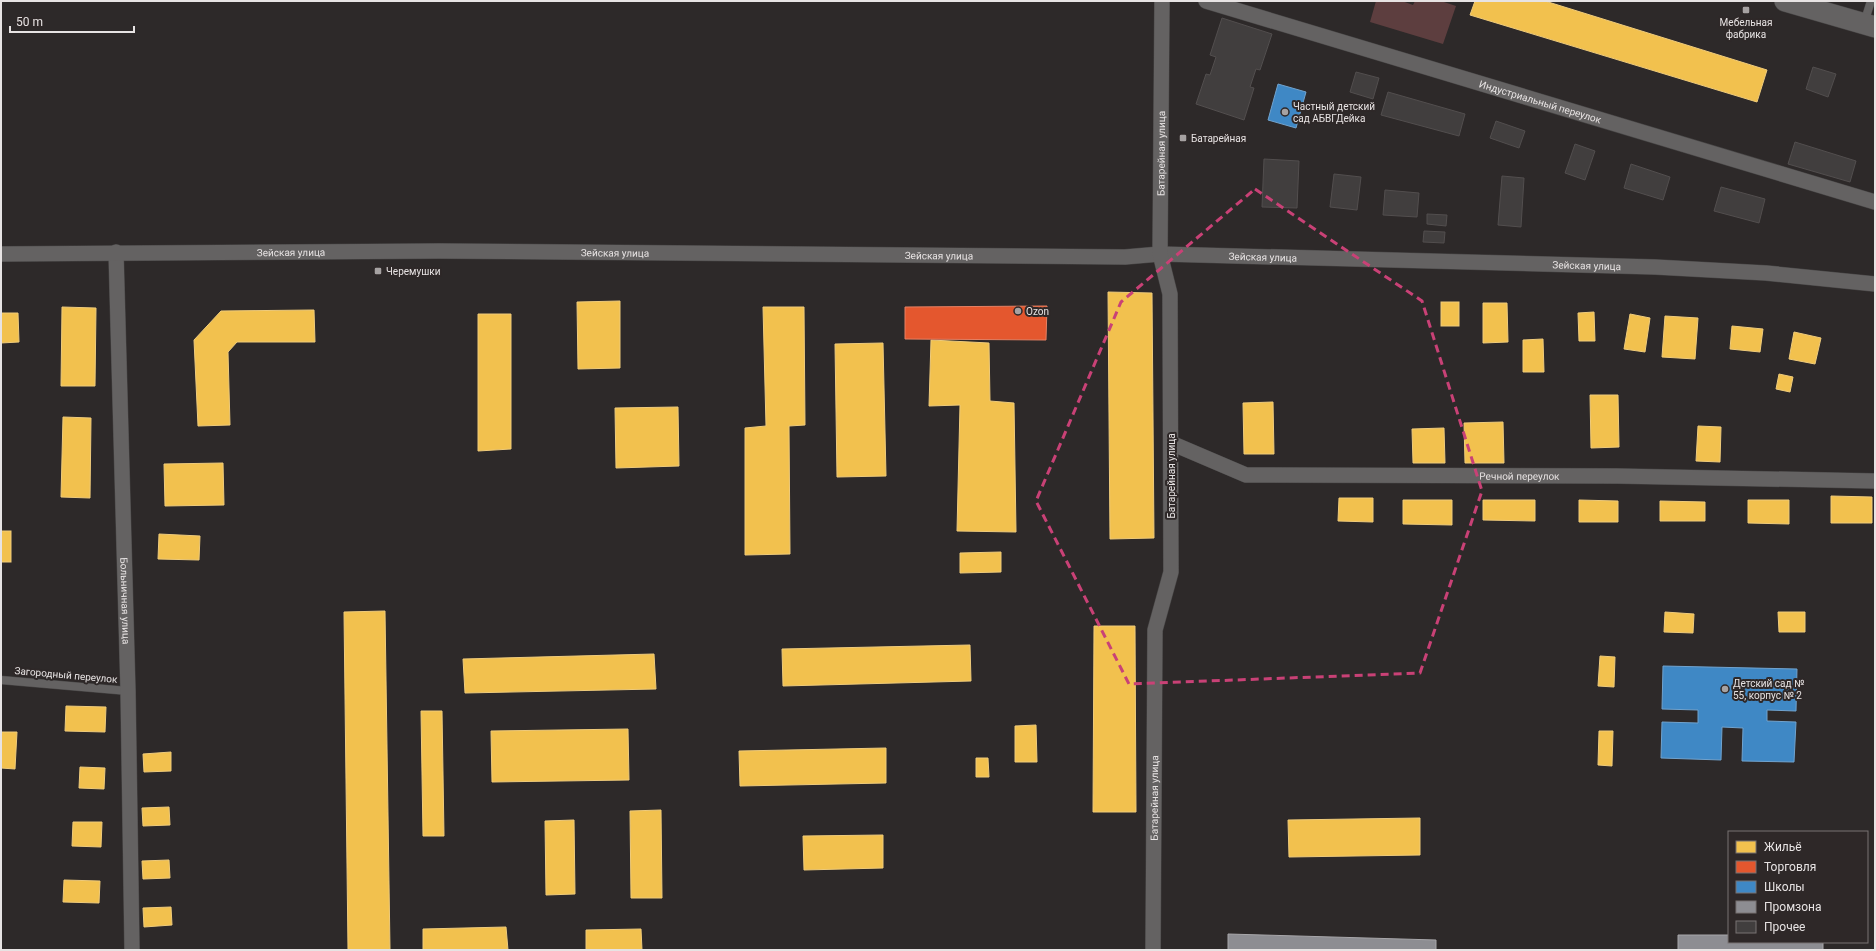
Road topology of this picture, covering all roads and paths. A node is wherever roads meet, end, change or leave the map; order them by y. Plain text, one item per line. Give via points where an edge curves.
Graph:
1 (1162, 1) edge
2 (1206, 1) edge
3 (1785, 1) edge
4 (1871, 1) edge
5 (1869, 25) edge
6 (1875, 202) edge
7 (116, 252) junction
8 (1, 254) edge
9 (1160, 254) junction
10 (1875, 284) edge
11 (1171, 443) junction
12 (1875, 481) edge
13 (1, 680) edge
14 (128, 691) junction
15 (132, 950) edge
16 (1153, 950) edge

1 - 9 street, Батарейная улица
2 - 6 street, Индустриальный переулок
3 - 5 main road
4 - 5 lane
7 - 8 street, Зейская улица
7 - 9 street, Зейская улица via 439,251 1125,257
7 - 14 street, Больничная улица
9 - 10 street, Зейская улица via 1655,267 1766,273
9 - 11 street, Батарейная улица via 1170,294
11 - 12 street, Речной переулок via 1246,475 1617,476
11 - 16 street, Батарейная улица via 1171,572 1155,630
13 - 14 lane, Загородный переулок
14 - 15 street, Больничная улица

